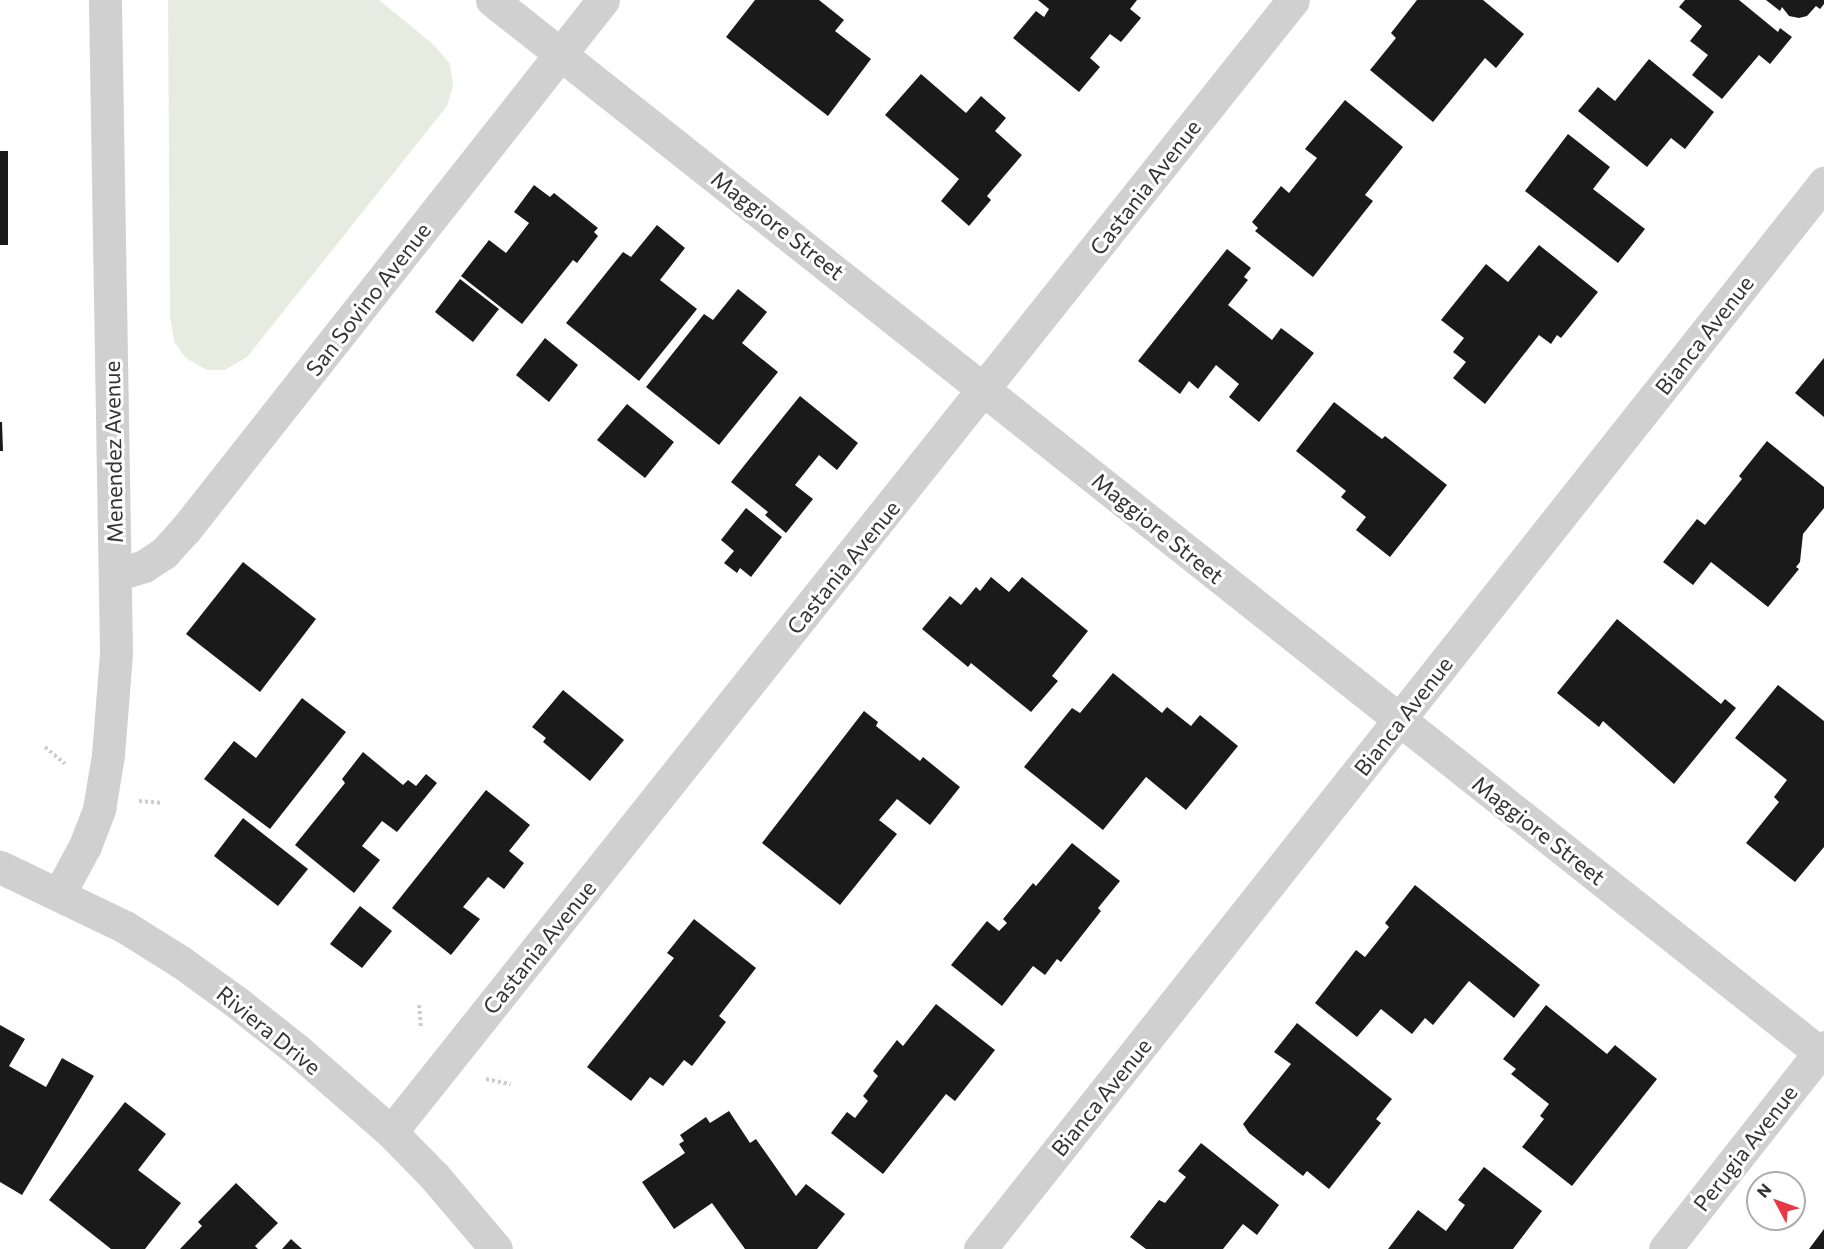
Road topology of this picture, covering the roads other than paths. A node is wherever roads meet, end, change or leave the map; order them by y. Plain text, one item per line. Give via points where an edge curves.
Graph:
1 (105, 0) edge
2 (492, 0) edge
3 (603, 0) edge
4 (1293, 0) edge
5 (561, 53) junction
6 (1824, 183) edge
7 (984, 388) junction
8 (115, 575) junction
9 (1401, 719) junction
10 (0, 867) edge
11 (59, 894) junction
12 (1823, 1052) edge
13 (391, 1132) junction
14 (496, 1249) edge
15 (980, 1249) edge
16 (1665, 1249) edge

1 - 8 street, Menendez Avenue
2 - 5 street, Maggiore Street
3 - 5 street, San Sovino Avenue
4 - 7 street, Castania Avenue
5 - 7 street, Maggiore Street
5 - 8 street, San Sovino Avenue via 185,531 144,566
6 - 9 street, Bianca Avenue
7 - 9 street, Maggiore Street
7 - 13 street, Castania Avenue
8 - 11 street, Menendez Avenue via 116,653 108,755 99,809 85,846
9 - 12 street, Maggiore Street
9 - 15 street, Bianca Avenue
10 - 11 street, Riviera Drive
11 - 13 street, Riviera Drive via 125,927 210,983 297,1050
12 - 16 street, Perugia Avenue
13 - 14 street, Riviera Drive

